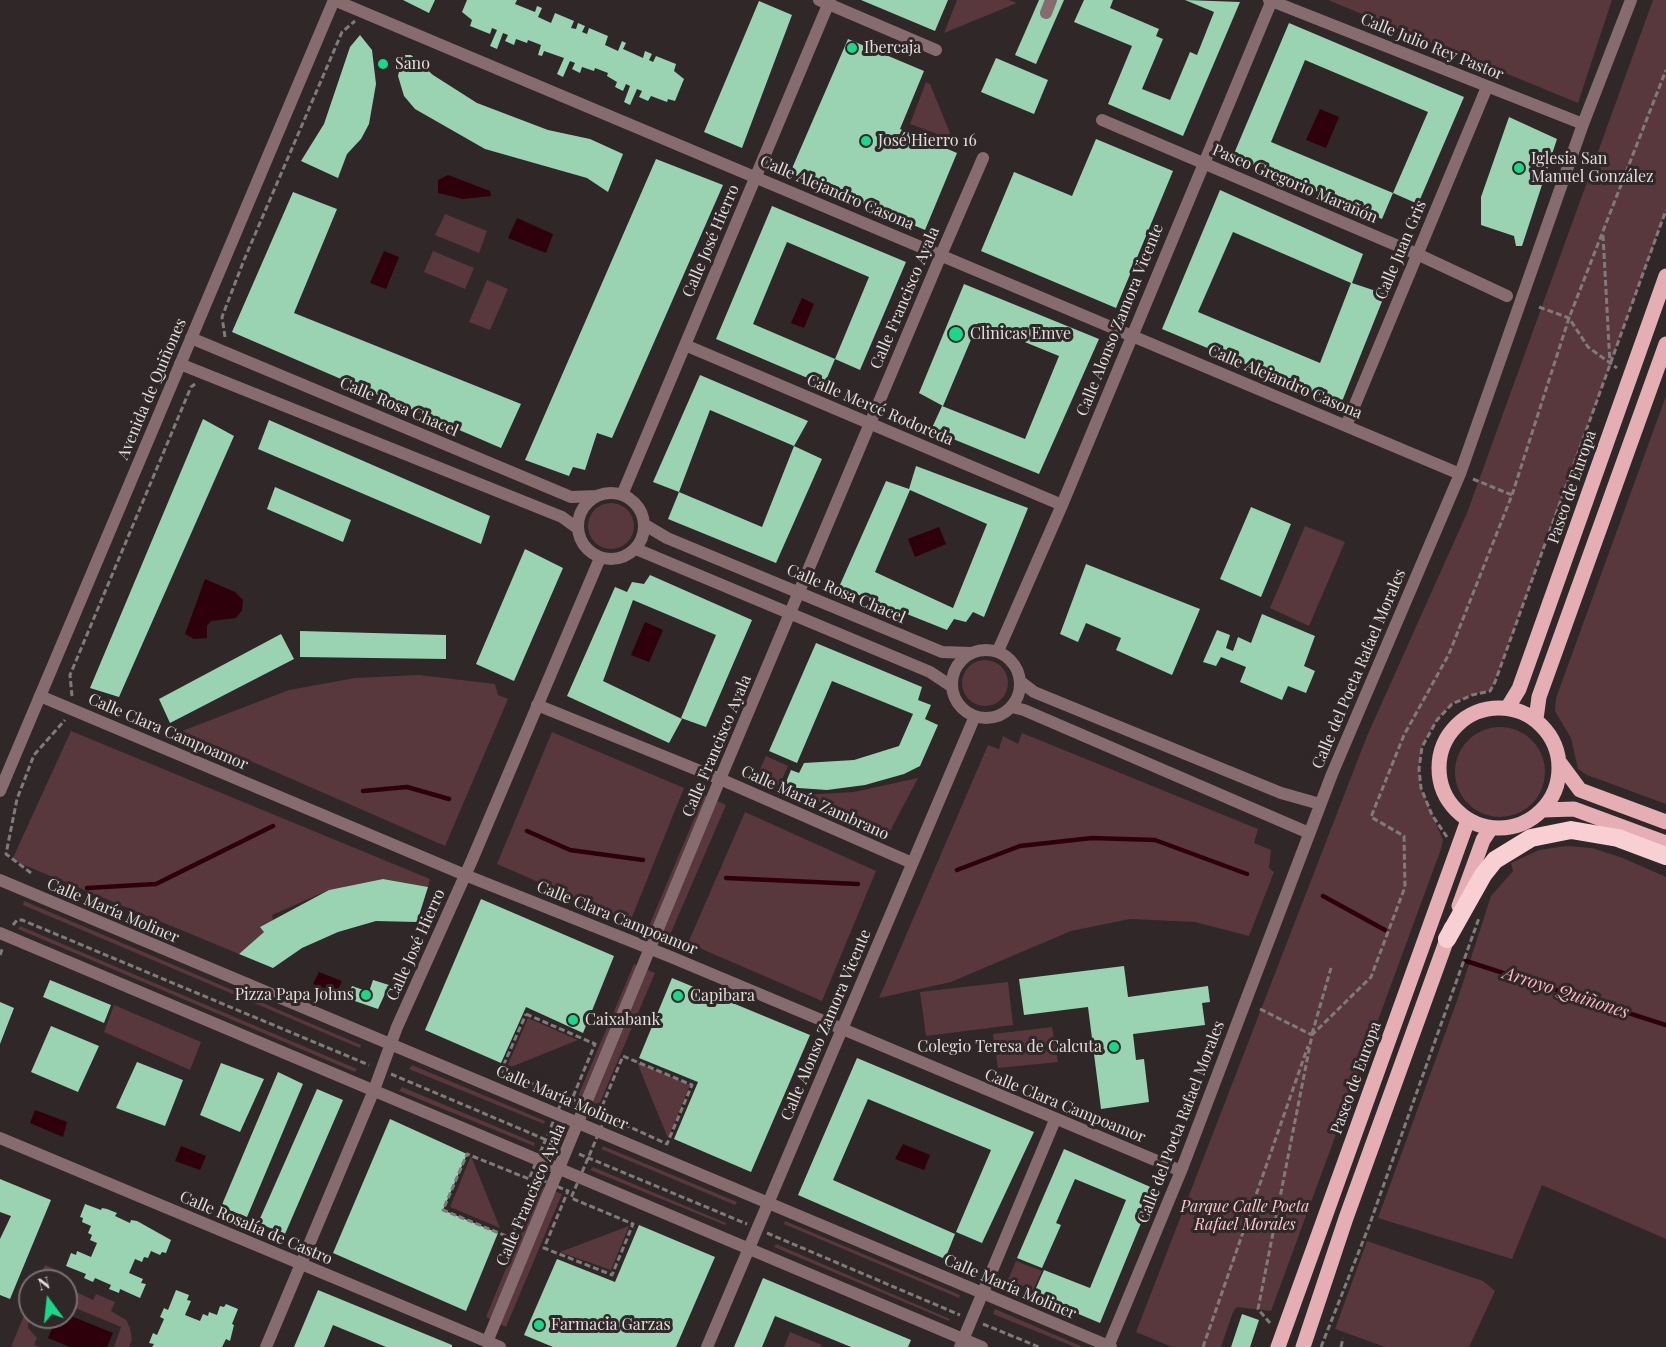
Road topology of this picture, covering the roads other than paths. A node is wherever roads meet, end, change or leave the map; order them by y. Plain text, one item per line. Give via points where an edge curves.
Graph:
1 (334, 0) edge
2 (1052, 0) edge
3 (1271, 0) edge
4 (1631, 0) edge
5 (826, 1) edge
6 (1046, 13) dead end
7 (936, 50) dead end
8 (1487, 87) junction
9 (1102, 120) dead end
10 (1583, 124) junction
11 (983, 158) dead end
12 (1203, 162) junction
13 (756, 177) junction
14 (1417, 254) junction
15 (941, 255) junction
16 (1666, 276) edge
17 (1507, 296) dead end
18 (1131, 335) junction
19 (191, 338) junction
20 (1666, 344) edge
21 (685, 345) junction
22 (180, 364) junction
23 (870, 425) junction
24 (1346, 426) junction
25 (1460, 474) junction
26 (622, 495) junction
27 (596, 496) junction
28 (1062, 505) junction
29 (645, 525) junction
30 (577, 528) junction
31 (636, 549) junction
32 (600, 558) junction
33 (800, 592) junction
34 (791, 613) junction
35 (998, 651) junction
36 (971, 653) junction
37 (1021, 682) junction
38 (951, 686) junction
39 (40, 696) junction
40 (537, 705) junction
41 (1012, 707) junction
42 (1508, 707) junction
43 (975, 717) junction
44 (1536, 718) junction
45 (1560, 763) junction
46 (720, 780) junction
47 (0, 791) edge
48 (1320, 804) junction
49 (1544, 810) junction
50 (1468, 820) junction
51 (1666, 822) edge
52 (1491, 828) junction
53 (1308, 834) junction
54 (1666, 843) edge
55 (1666, 856) edge
56 (912, 863) junction
57 (465, 875) junction
58 (0, 880) edge
59 (4, 934) edge
60 (1447, 939) junction
61 (651, 949) junction
62 (842, 1031) junction
63 (391, 1044) junction
64 (374, 1089) junction
65 (1055, 1120) junction
66 (579, 1124) junction
67 (0, 1138) edge
68 (561, 1169) junction
69 (1181, 1171) junction
70 (768, 1203) junction
71 (749, 1248) junction
72 (302, 1265) junction
73 (983, 1293) junction
74 (962, 1343) edge
75 (486, 1344) edge
76 (266, 1347) edge
77 (500, 1347) edge
78 (707, 1347) edge
79 (982, 1347) edge
80 (1109, 1347) edge
81 (1278, 1347) edge
82 (1303, 1347) edge

1 - 13 street, Calle Alejandro Casona
1 - 19 street, Avenida de Quiñones
2 - 6 street
3 - 8 street, Calle Julio Rey Pastor
3 - 12 street, Calle Alonso Zamora Vicente
4 - 10 street, Calle del Poeta Rafael Morales
5 - 7 street
5 - 13 street, Calle José Hierro
8 - 10 street, Calle Julio Rey Pastor
8 - 14 street, Calle Juan Gris
9 - 12 street, Paseo Gregorio Marañón
10 - 25 street, Calle del Poeta Rafael Morales
11 - 15 street, Calle Francisco Ayala
12 - 14 street, Paseo Gregorio Marañón
12 - 18 street, Calle Alonso Zamora Vicente
13 - 15 street, Calle Alejandro Casona
13 - 21 street, Calle José Hierro
14 - 17 street, Paseo Gregorio Marañón
14 - 24 street, Calle Juan Gris
15 - 18 street, Calle Alejandro Casona
15 - 23 street, Calle Francisco Ayala
16 - 42 main road, Paseo de Europa via 1519,689
18 - 24 street, Calle Alejandro Casona
18 - 28 street, Calle Alonso Zamora Vicente
19 - 22 street, Avenida de Quiñones
19 - 27 street, Calle Rosa Chacel via 572,497
20 - 44 main road via 1539,697
21 - 23 street, Calle Mercé Rodoreda
21 - 26 street, Calle José Hierro
22 - 30 street via 562,517
22 - 39 street, Avenida de Quiñones
23 - 28 street, Calle Mercé Rodoreda
23 - 33 street, Calle Francisco Ayala
24 - 25 street, Calle Alejandro Casona
25 - 48 street, Calle del Poeta Rafael Morales
26 - 27 street
26 - 29 street via 637,507
27 - 30 street via 586,504
28 - 35 street, Calle Alonso Zamora Vicente
29 - 31 street
29 - 33 street, Calle Rosa Chacel via 667,538
30 - 32 street via 584,546
31 - 32 street via 619,558
31 - 34 street
32 - 40 street, Calle José Hierro
33 - 34 street, Calle Francisco Ayala
33 - 36 street, Calle Rosa Chacel via 942,652
34 - 38 street via 930,672
34 - 46 street, Calle Francisco Ayala
35 - 36 street
35 - 37 street via 1009,658
36 - 38 street via 953,672
37 - 41 street
37 - 48 street via 1034,692 1227,771
38 - 43 street via 963,710
39 - 47 street, Avenida de Quiñones
39 - 57 street, Calle Clara Campoamor
40 - 46 street, Calle María Zambrano
40 - 57 street, Calle José Hierro
41 - 43 street via 994,717
41 - 53 street
42 - 44 main road
42 - 50 main road via 1471,714 1456,724 1445,739 1439,757 1441,784 1454,808
43 - 56 street, Calle Alonso Zamora Vicente
44 - 45 main road via 1556,746
45 - 49 main road via 1557,788
45 - 51 main road via 1580,790
46 - 56 street, Calle María Zambrano
46 - 61 street, Calle Francisco Ayala
48 - 53 street, Calle del Poeta Rafael Morales
49 - 52 main road via 1520,825
49 - 54 main road via 1574,809
50 - 52 main road
50 - 81 main road, Paseo de Europa
52 - 60 main road via 1483,840
53 - 69 street, Calle del Poeta Rafael Morales
55 - 60 highway via 1618,838 1571,830 1531,838 1495,860
56 - 62 street, Calle Alonso Zamora Vicente
57 - 61 street, Calle Clara Campoamor
57 - 63 street, Calle José Hierro
58 - 63 street, Calle María Moliner
59 - 64 street
60 - 82 main road
61 - 62 street, Calle Clara Campoamor
61 - 66 street, Calle Francisco Ayala
62 - 65 street, Calle Clara Campoamor
62 - 70 street, Calle Alonso Zamora Vicente
63 - 64 street, Calle José Hierro
63 - 66 street, Calle María Moliner
64 - 68 street
64 - 72 street, Calle José Hierro
65 - 69 street, Calle Clara Campoamor
65 - 73 street
66 - 68 street, Calle Francisco Ayala
66 - 70 street, Calle María Moliner
67 - 72 street, Calle Rosalía de Castro
68 - 71 street
68 - 75 street, Calle Francisco Ayala
69 - 80 street, Calle del Poeta Rafael Morales
70 - 71 street, Calle Alonso Zamora Vicente
70 - 73 street, Calle María Moliner
71 - 74 street
71 - 78 street, Calle Alonso Zamora Vicente
72 - 75 street, Calle Rosalía de Castro
72 - 76 street, Calle José Hierro
73 - 74 street
73 - 80 street, Calle María Moliner
74 - 79 street
75 - 77 street, Calle Rosalía de Castro

